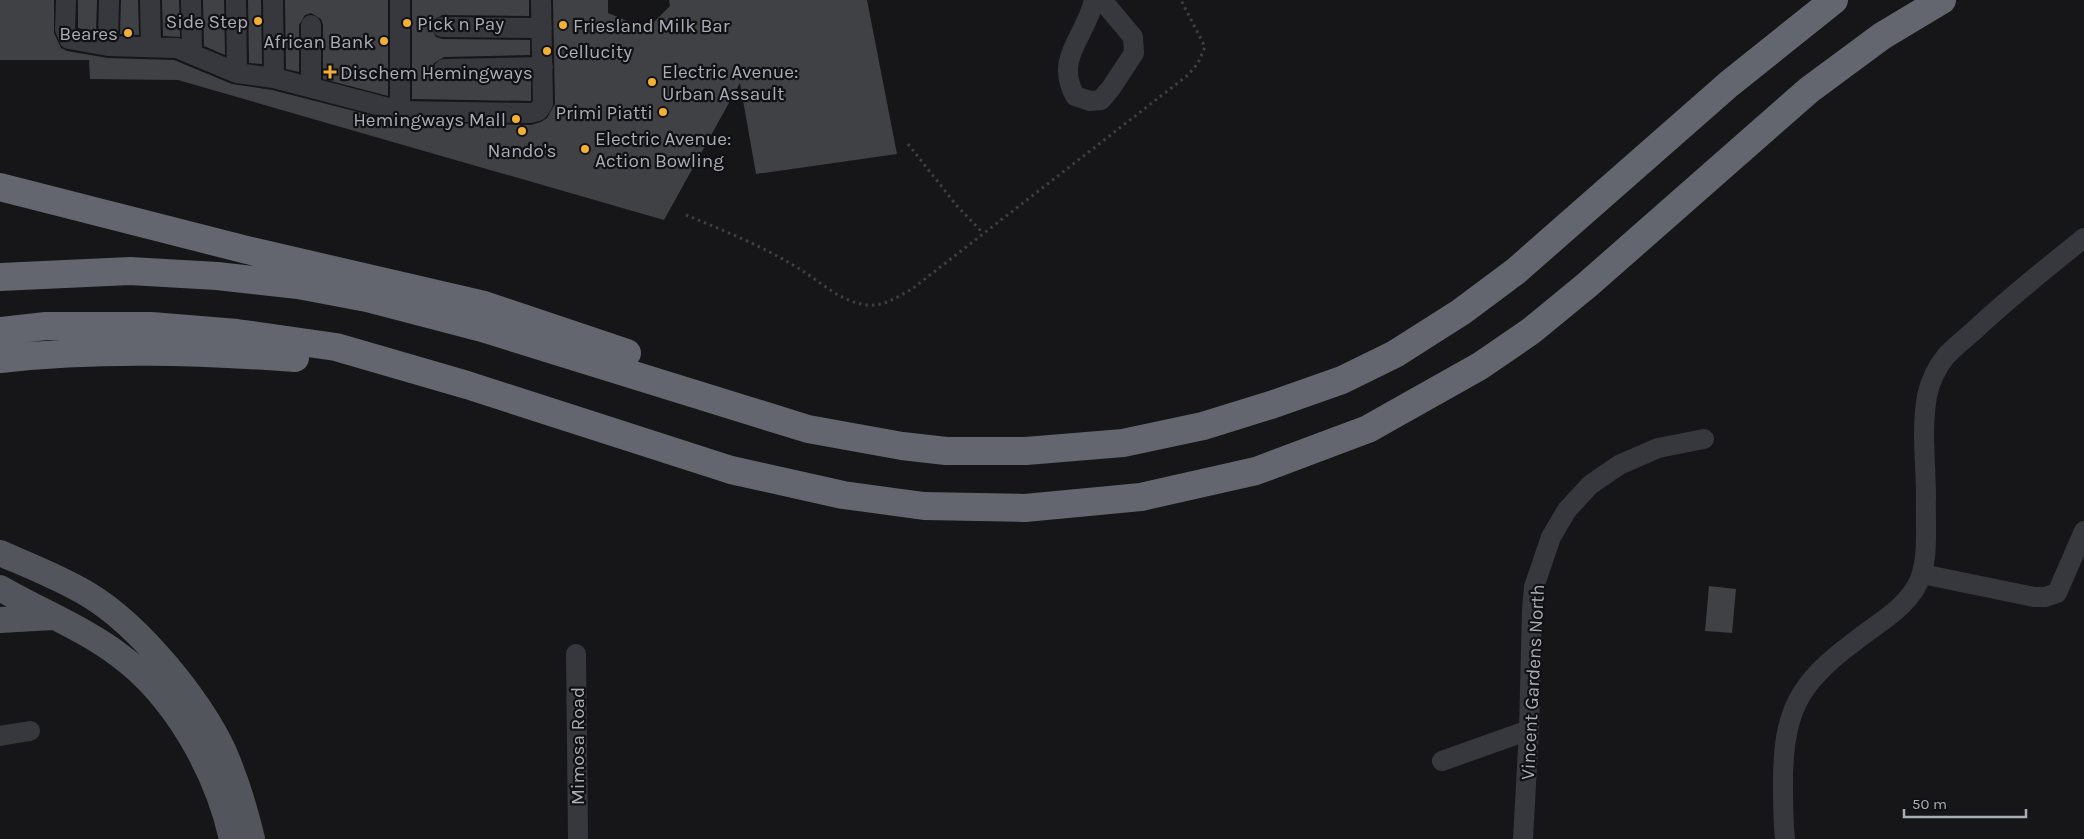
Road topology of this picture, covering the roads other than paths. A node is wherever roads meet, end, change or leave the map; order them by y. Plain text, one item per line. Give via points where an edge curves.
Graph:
1 (66, 0) edge
2 (109, 0) edge
3 (150, 0) edge
4 (191, 0) edge
5 (236, 0) edge
6 (273, 0) edge
7 (400, 0) edge
8 (541, 0) edge
9 (1094, 0) edge
10 (1102, 0) edge
11 (1834, 0) edge
12 (1942, 0) edge
13 (311, 25) dead end
14 (442, 27) dead end
15 (542, 28) junction
16 (108, 46) junction
17 (151, 47) junction
18 (192, 53) junction
19 (543, 67) junction
20 (444, 69) dead end
21 (237, 73) junction
22 (274, 78) junction
23 (311, 88) junction
24 (400, 111) junction
25 (0, 187) edge
26 (2084, 238) edge
27 (0, 277) edge
28 (0, 331) edge
29 (0, 360) edge
30 (467, 385) junction
31 (1704, 439) dead end
32 (946, 451) junction
33 (2084, 531) edge
34 (0, 553) edge
35 (1922, 574) junction
36 (0, 588) edge
37 (54, 618) junction
38 (0, 620) edge
39 (576, 654) dead end
40 (1529, 730) junction
41 (30, 731) dead end
42 (0, 736) edge
43 (1442, 761) dead end
44 (232, 839) edge
45 (252, 839) edge
46 (578, 839) edge
47 (589, 839) edge
48 (1523, 839) edge
49 (1785, 839) edge

1 - 16 street via 65,30 69,40
2 - 16 street
3 - 17 street
4 - 18 street
5 - 21 street
6 - 22 street
7 - 24 street
8 - 15 street
9 - 10 street via 1085,28 1068,62 1070,87 1075,96 1095,102 1111,88 1134,53 1133,37
11 - 32 highway via 1729,84 1516,270 1461,312 1395,354 1342,380 1203,426 1123,443 1026,451
12 - 30 highway via 1882,36 1809,90 1587,285 1531,331 1480,366 1368,429 1256,470 1141,497 1025,508 924,506 843,495 731,470
13 - 23 street
14 - 15 street
15 - 19 street
16 - 17 street
17 - 18 street via 177,48
18 - 21 street
19 - 20 street
19 - 24 street via 543,104 538,112
21 - 22 street
22 - 23 street
23 - 24 street
25 - 32 highway via 247,250 484,305 742,391
26 - 35 street via 2005,302 1946,356 1933,376 1927,395 1924,431 1925,558
27 - 32 highway via 130,271 298,285 367,298 482,328 808,429
28 - 30 highway via 46,326 151,326 237,333 336,347
29 - 30 highway via 49,354 140,351 243,355 340,362
31 - 40 street, Vincent Gardens North via 1658,448 1619,465 1590,485 1567,510 1551,537 1534,587
33 - 35 street via 2057,593 2051,596 2034,597
34 - 45 main road via 90,596 124,621 151,648 178,680 223,751 246,811
35 - 49 street via 1916,588 1892,613 1818,672 1801,694 1791,714 1785,740
36 - 37 main road
37 - 38 main road
37 - 44 main road via 118,654 169,704 200,756
39 - 46 street, Mimosa Road
40 - 43 street
40 - 48 street, Vincent Gardens North
41 - 42 street
46 - 47 street

